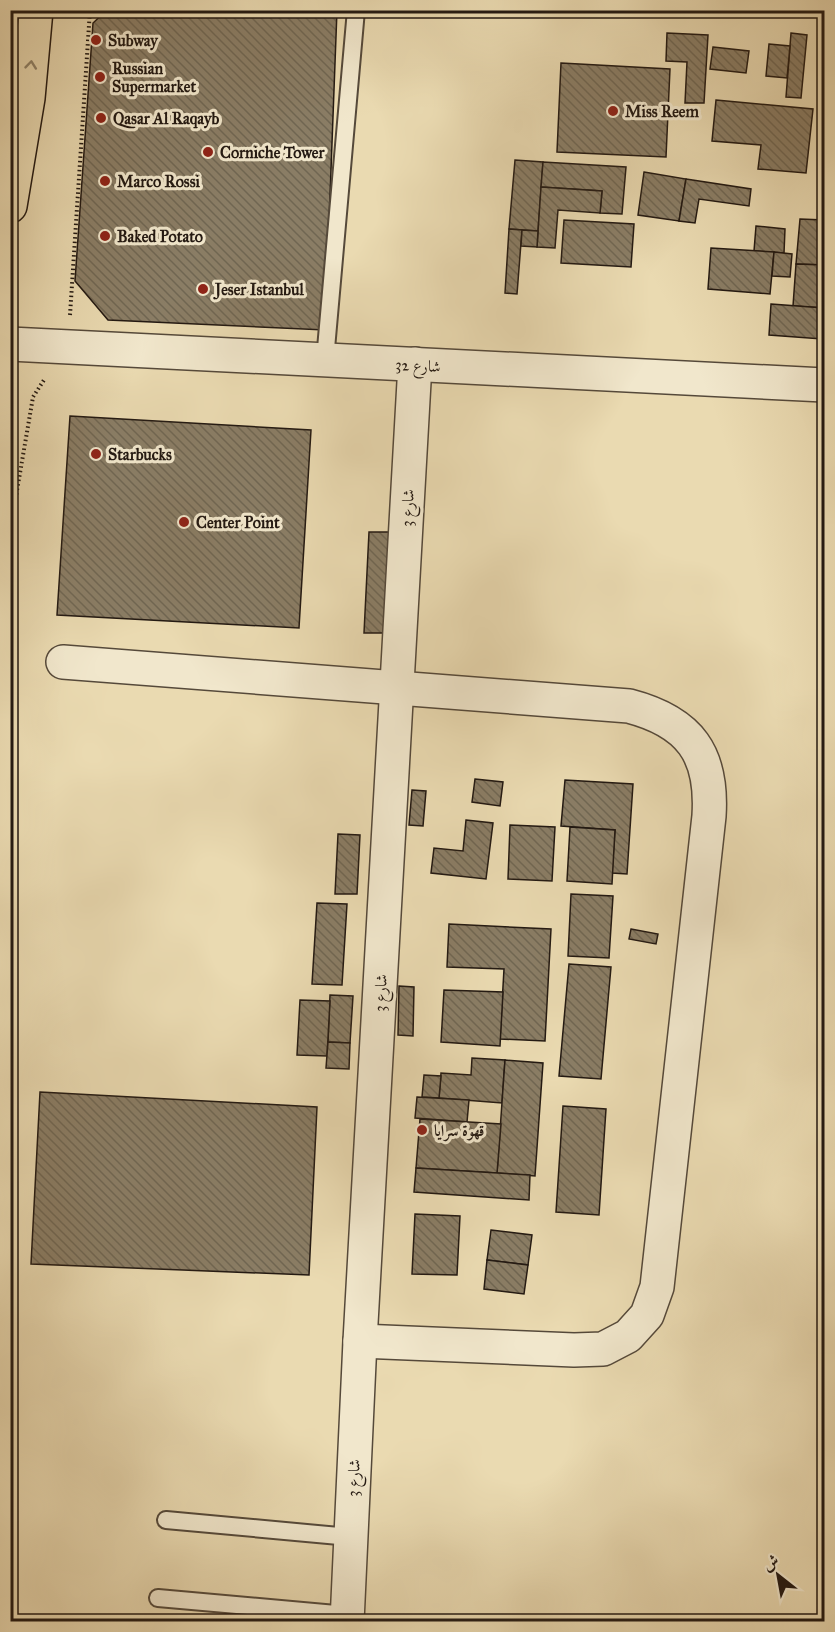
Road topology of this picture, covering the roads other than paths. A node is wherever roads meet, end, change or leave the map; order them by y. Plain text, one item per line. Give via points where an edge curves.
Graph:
1 (36, 10) edge
2 (356, 10) edge
3 (10, 206) edge
4 (10, 345) edge
5 (325, 360) junction
6 (415, 364) junction
7 (825, 385) edge
8 (63, 663) dead end
9 (397, 688) junction
10 (360, 1341) junction
11 (166, 1520) dead end
12 (350, 1537) junction
13 (158, 1598) dead end
14 (347, 1618) edge

3 -> 1 main road via 28,98
2 - 5 lane
4 - 5 street, شارع 32
5 - 6 street, شارع 32
6 - 7 street, شارع 32
6 - 9 street, شارع 3
8 - 9 street
9 - 10 street, شارع 3
9 - 10 street via 630,706 654,713 676,725 694,743 711,790 657,1287 648,1315 628,1336 603,1349
10 - 12 street, شارع 3
11 - 12 lane
12 - 14 street, شارع 3
13 - 14 lane

